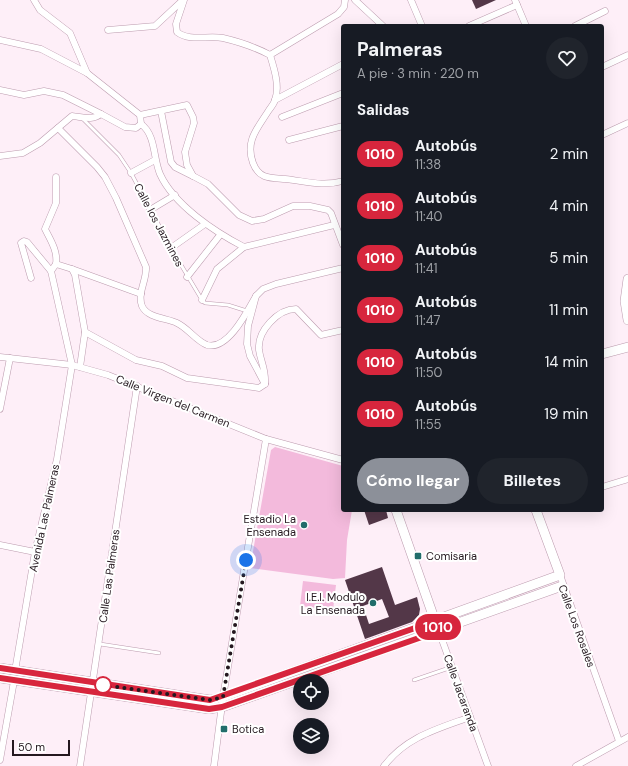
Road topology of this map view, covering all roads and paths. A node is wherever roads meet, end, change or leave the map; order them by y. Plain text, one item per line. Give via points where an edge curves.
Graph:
1 (34, 0) edge
2 (183, 0) edge
3 (345, 0) edge
4 (355, 0) edge
5 (411, 0) edge
6 (516, 3) edge
7 (605, 11) dead end
8 (381, 24) edge
9 (421, 24) edge
10 (473, 24) edge
11 (525, 24) edge
12 (579, 24) edge
13 (108, 30) dead end
14 (0, 40) edge
15 (270, 55) junction
16 (628, 55) edge
17 (341, 66) edge
18 (604, 66) edge
19 (87, 73) junction
20 (0, 90) edge
21 (341, 94) edge
22 (275, 100) junction
23 (162, 111) junction
24 (101, 114) junction
25 (140, 115) junction
26 (81, 116) junction
27 (282, 117) dead end
28 (628, 123) edge
29 (141, 124) junction
30 (341, 127) edge
31 (58, 128) junction
32 (604, 134) edge
33 (289, 140) dead end
34 (0, 156) edge
35 (155, 160) junction
36 (131, 173) junction
37 (193, 176) junction
38 (56, 177) dead end
39 (341, 182) edge
40 (175, 195) junction
41 (150, 210) junction
42 (205, 224) junction
43 (334, 225) junction
44 (220, 235) junction
45 (341, 241) edge
46 (244, 247) junction
47 (171, 248) junction
48 (56, 264) junction
49 (341, 268) edge
50 (72, 269) junction
51 (51, 271) junction
52 (187, 277) junction
53 (32, 278) dead end
54 (628, 279) edge
55 (141, 294) junction
56 (256, 296) junction
57 (202, 300) junction
58 (247, 312) junction
59 (628, 320) edge
60 (341, 330) edge
61 (85, 332) junction
62 (628, 347) edge
63 (604, 353) edge
64 (0, 357) edge
65 (10, 358) junction
66 (72, 366) junction
67 (80, 367) junction
68 (265, 384) junction
69 (137, 386) junction
70 (0, 409) edge
71 (266, 439) junction
72 (341, 459) edge
73 (628, 479) edge
74 (604, 486) edge
75 (397, 512) edge
76 (537, 512) edge
77 (0, 545) edge
78 (35, 552) junction
79 (560, 575) junction
80 (562, 586) junction
81 (435, 621) junction
82 (439, 631) junction
83 (100, 644) junction
84 (159, 653) dead end
85 (452, 667) junction
86 (0, 668) edge
87 (15, 671) junction
88 (0, 678) edge
89 (414, 680) dead end
90 (14, 681) junction
91 (93, 688) junction
92 (223, 697) junction
93 (222, 707) junction
94 (470, 717) junction
95 (628, 737) edge
96 (619, 741) junction
97 (0, 760) edge
98 (80, 766) edge
99 (214, 766) edge
100 (384, 766) edge
101 (488, 766) edge
102 (576, 766) edge

1 - 19 street via 40,10 70,33
2 - 13 street via 155,26
2 - 15 street via 176,24 177,32 184,37 221,38 250,45
3 - 15 street via 344,7 338,14
4 - 8 street
5 - 9 street
6 - 10 street
6 - 11 street
7 - 12 street
14 - 19 street via 41,49
15 - 22 street via 276,78
16 - 18 street
17 - 22 street
19 - 25 street
20 - 24 street via 24,95 44,91 63,95
21 - 27 street
22 - 39 street via 251,140 251,159 260,175 320,184
23 - 25 street
23 - 37 street via 171,162 175,167
23 - 37 street via 187,105 193,117 194,124 185,152 187,165
24 - 26 street via 96,118
24 - 29 street via 125,126 136,128
25 - 29 street
26 - 31 street via 72,116
26 - 36 lane, Calle los Jazmines via 119,155
28 - 32 street
29 - 35 street via 150,132
30 - 33 street
31 - 34 street via 23,153
31 - 55 street via 97,167 116,198 146,267
35 - 36 street
35 - 40 street via 161,175
36 - 41 lane, Calle los Jazmines
37 - 43 street via 208,184 245,219 264,219 293,206 310,206 328,210
38 - 48 street via 56,203 45,229 50,236
40 - 41 street
40 - 42 street
41 - 47 lane, Calle los Jazmines
42 - 44 street
42 - 47 street
43 - 45 street
43 - 46 street
44 - 46 street
44 - 52 street
46 - 57 street via 217,269
47 - 52 lane, Calle los Jazmines
48 - 50 street
48 - 51 street
49 - 56 street via 276,284 263,289
50 - 55 street
50 - 61 street
51 - 53 street via 24,241 21,243
51 - 66 street
52 - 57 lane, Calle los Jazmines
54 - 59 street via 625,301
55 - 58 street via 142,306 146,310 157,317 178,323 207,345 220,342 234,332
56 - 58 street
56 - 68 street via 248,326 247,344 250,356
57 - 58 lane via 205,303 228,305
60 - 68 street via 320,335 296,309 280,312 265,330 259,348 266,373
61 - 67 street
61 - 68 street via 136,360 162,366 187,378 258,388
62 - 63 street
64 - 65 street, Calle Virgen del Carmen
65 - 66 street, Calle Virgen del Carmen
65 - 70 street
66 - 67 street, Calle Virgen del Carmen
66 - 78 street, Avenida Las Palmeras via 57,459
67 - 69 street, Calle Virgen del Carmen
69 - 71 street, Calle Virgen del Carmen
69 - 83 street, Calle Las Palmeras
71 - 72 street, Calle Virgen del Carmen
71 - 92 street
73 - 74 street
75 - 81 street
76 - 79 street, Calle Los Rosales
77 - 78 street
78 - 87 street, Avenida Las Palmeras
79 - 80 street, Calle Los Rosales
79 - 81 street
80 - 82 street
80 - 96 street, Calle Los Rosales
81 - 82 street, Calle Jacaranda
81 - 92 street
82 - 85 street, Calle Jacaranda
82 - 93 street
83 - 84 lane
83 - 91 street, Calle Las Palmeras
85 - 89 lane
85 - 94 street, Calle Jacaranda
86 - 87 street
87 - 91 street
88 - 90 street
90 - 91 street
90 - 97 street
91 - 92 street via 210,700
91 - 93 street via 209,709
91 - 98 street, Calle Las Palmeras
92 - 93 street
93 - 99 street
94 - 100 street via 418,737 395,753
94 - 101 street, Calle Jacaranda
95 - 96 street
96 - 102 street

